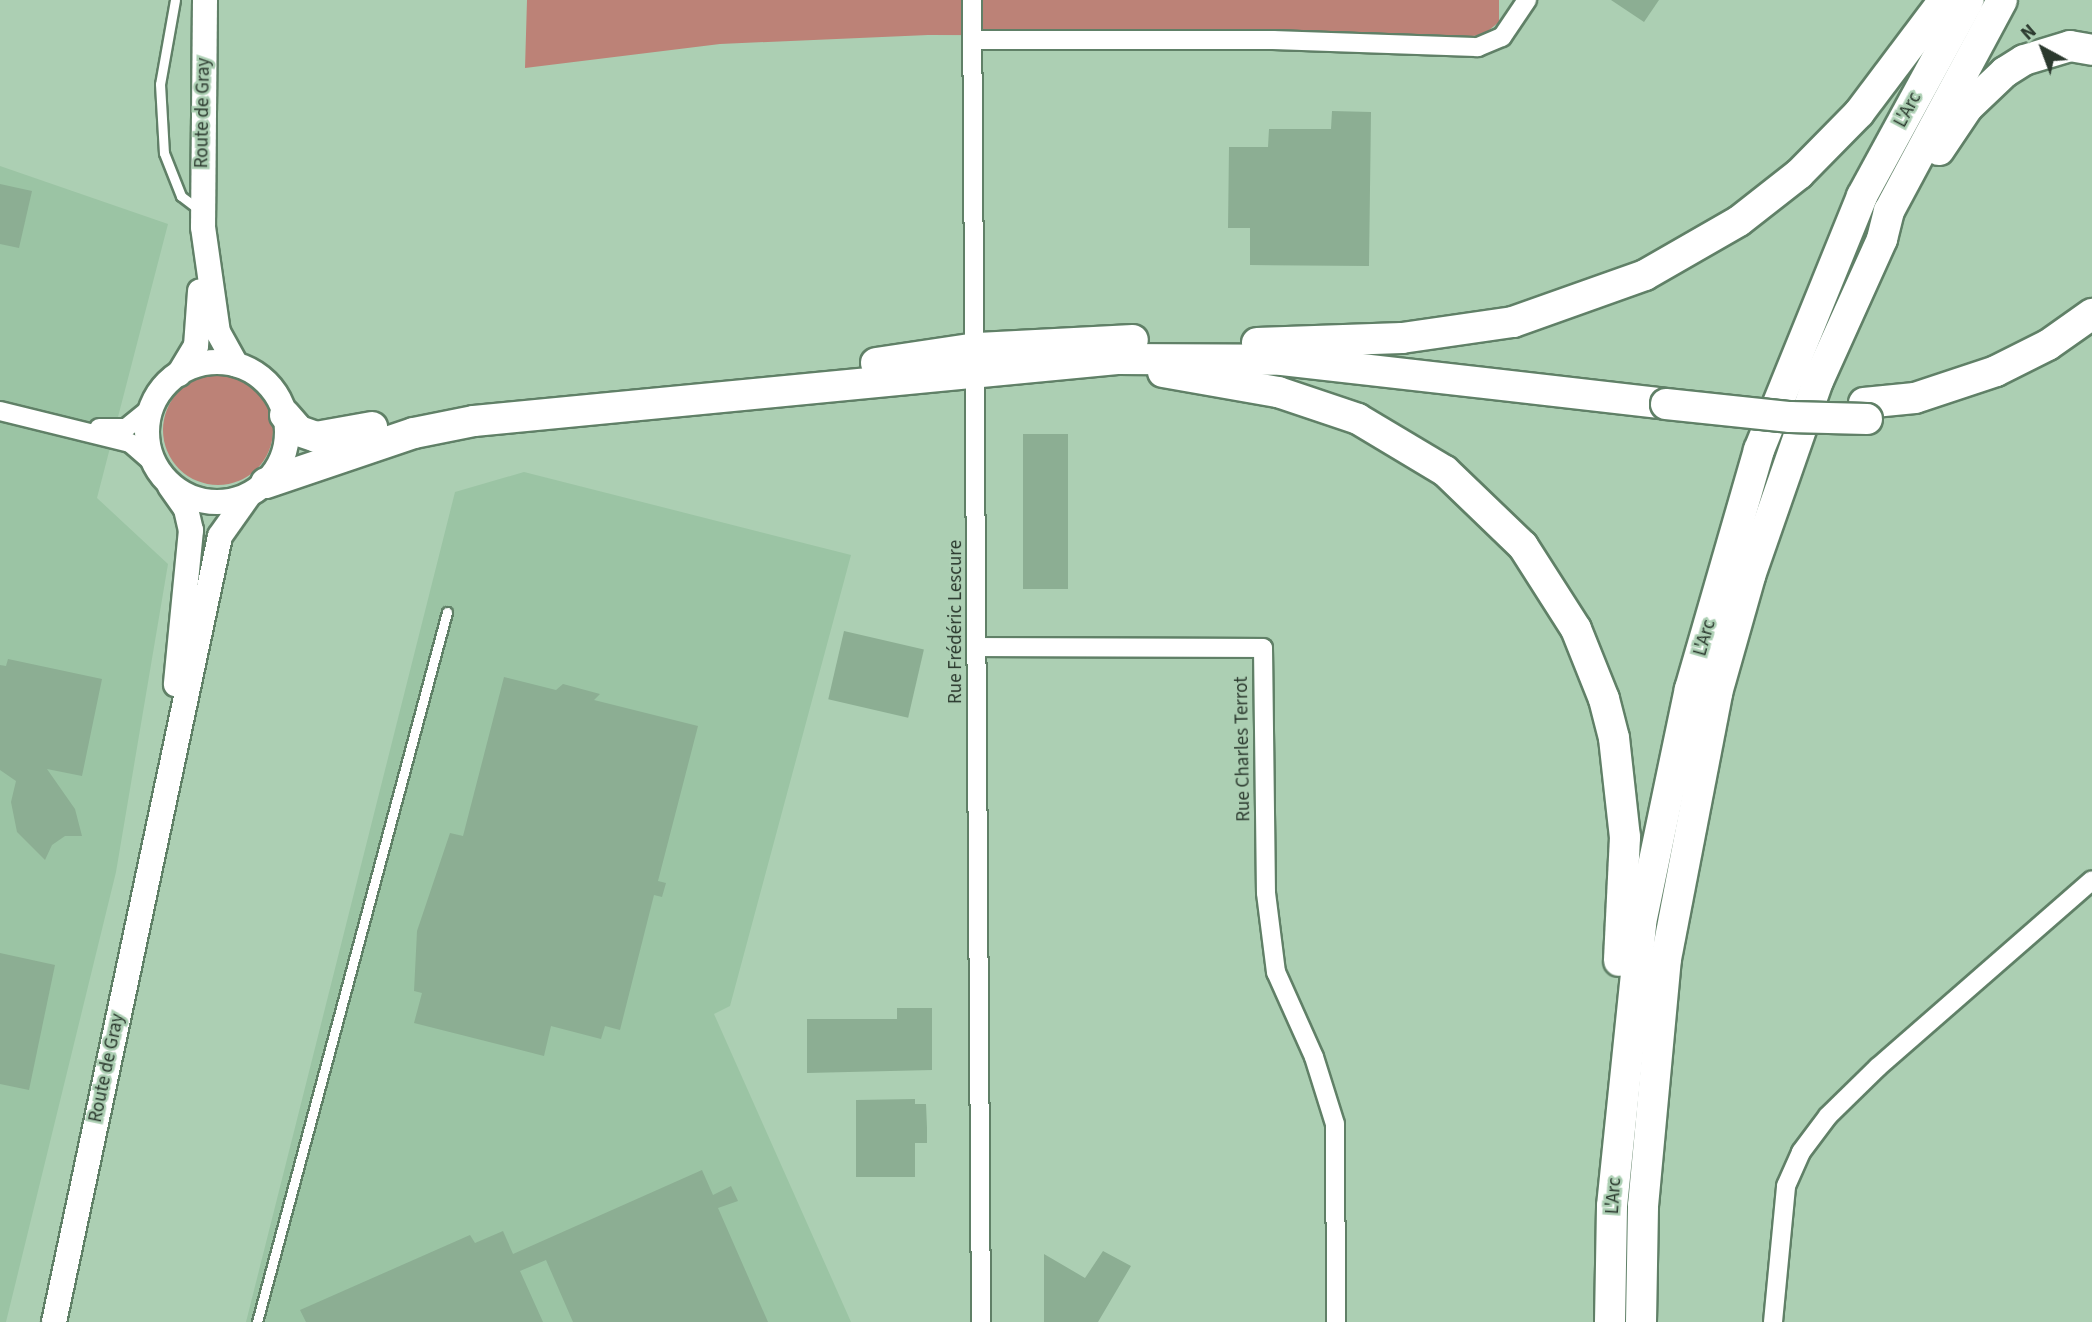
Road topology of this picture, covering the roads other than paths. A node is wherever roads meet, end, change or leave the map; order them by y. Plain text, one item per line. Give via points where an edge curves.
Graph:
1 (176, 0) edge
2 (205, 0) edge
3 (972, 0) edge
4 (1527, 0) edge
5 (1944, 0) edge
6 (1969, 0) edge
7 (2002, 0) edge
8 (972, 40) junction
9 (2092, 50) edge
10 (1886, 218) junction
11 (202, 219) junction
12 (2092, 314) edge
13 (2092, 334) edge
14 (1235, 344) junction
15 (1062, 352) junction
16 (975, 360) junction
17 (236, 364) junction
18 (179, 374) junction
19 (1668, 397) junction
20 (152, 407) junction
21 (0, 411) edge
22 (1866, 411) junction
23 (285, 415) junction
24 (75, 426) junction
25 (160, 473) junction
26 (258, 489) junction
27 (447, 612) dead end
28 (977, 647) junction
29 (160, 813) junction
30 (2092, 880) edge
31 (1610, 1314) edge
32 (54, 1322) edge
33 (257, 1322) edge
34 (981, 1322) edge
35 (1336, 1322) edge
36 (1641, 1322) edge
37 (1773, 1322) edge

1 - 11 lane via 160,84 164,153 181,196
2 - 11 main road, Route de Gray
3 - 8 street, Rue Frédéric Lescure
4 - 8 street via 1502,37 1478,47 1273,40
5 - 14 highway via 1859,113 1799,174 1739,221 1645,275 1513,322 1402,338
6 - 31 highway, L'Arc via 1862,196 1759,450 1690,689 1641,923 1612,1206
7 - 10 highway, L'Arc
8 - 16 street, Rue Frédéric Lescure
9 - 10 highway via 2070,46 2024,60 1986,87 1931,161 1912,200
10 - 36 highway, L'Arc via 1792,449 1749,576 1714,706 1666,958 1643,1206
11 - 17 main road, Route de Gray via 218,332
11 - 18 main road, Route de Gray via 196,346
12 - 22 highway via 2048,345 1959,385
13 - 22 highway via 2054,361 1962,401 1910,414
14 - 15 highway
14 - 19 highway
15 - 16 highway
15 - 19 highway via 1282,360
15 - 31 highway via 1236,383 1308,400 1358,419 1414,449 1474,495 1511,532 1559,597 1604,699 1622,787 1625,836 1608,1160
16 - 23 highway via 444,411 330,436 304,434
16 - 26 highway via 868,375 842,384 474,421 414,433
16 - 28 street, Rue Frédéric Lescure
17 - 18 main road via 213,362
17 - 23 main road via 271,386
18 - 20 main road
19 - 22 highway
20 - 24 street via 126,428
20 - 25 main road via 147,441
21 - 24 street
23 - 26 main road via 286,446
24 - 25 street via 130,443
25 - 26 main road via 186,496 208,502
25 - 29 main road, Route de Gray via 186,509 191,541
26 - 29 main road, Route de Gray via 220,536
27 - 33 lane
28 - 34 street, Rue Frédéric Lescure
28 - 35 street, Rue Charles Terrot via 1263,649 1266,893 1276,972 1314,1057 1335,1124
29 - 32 main road, Route de Gray
30 - 37 street via 1878,1067 1828,1116 1801,1152 1786,1186

